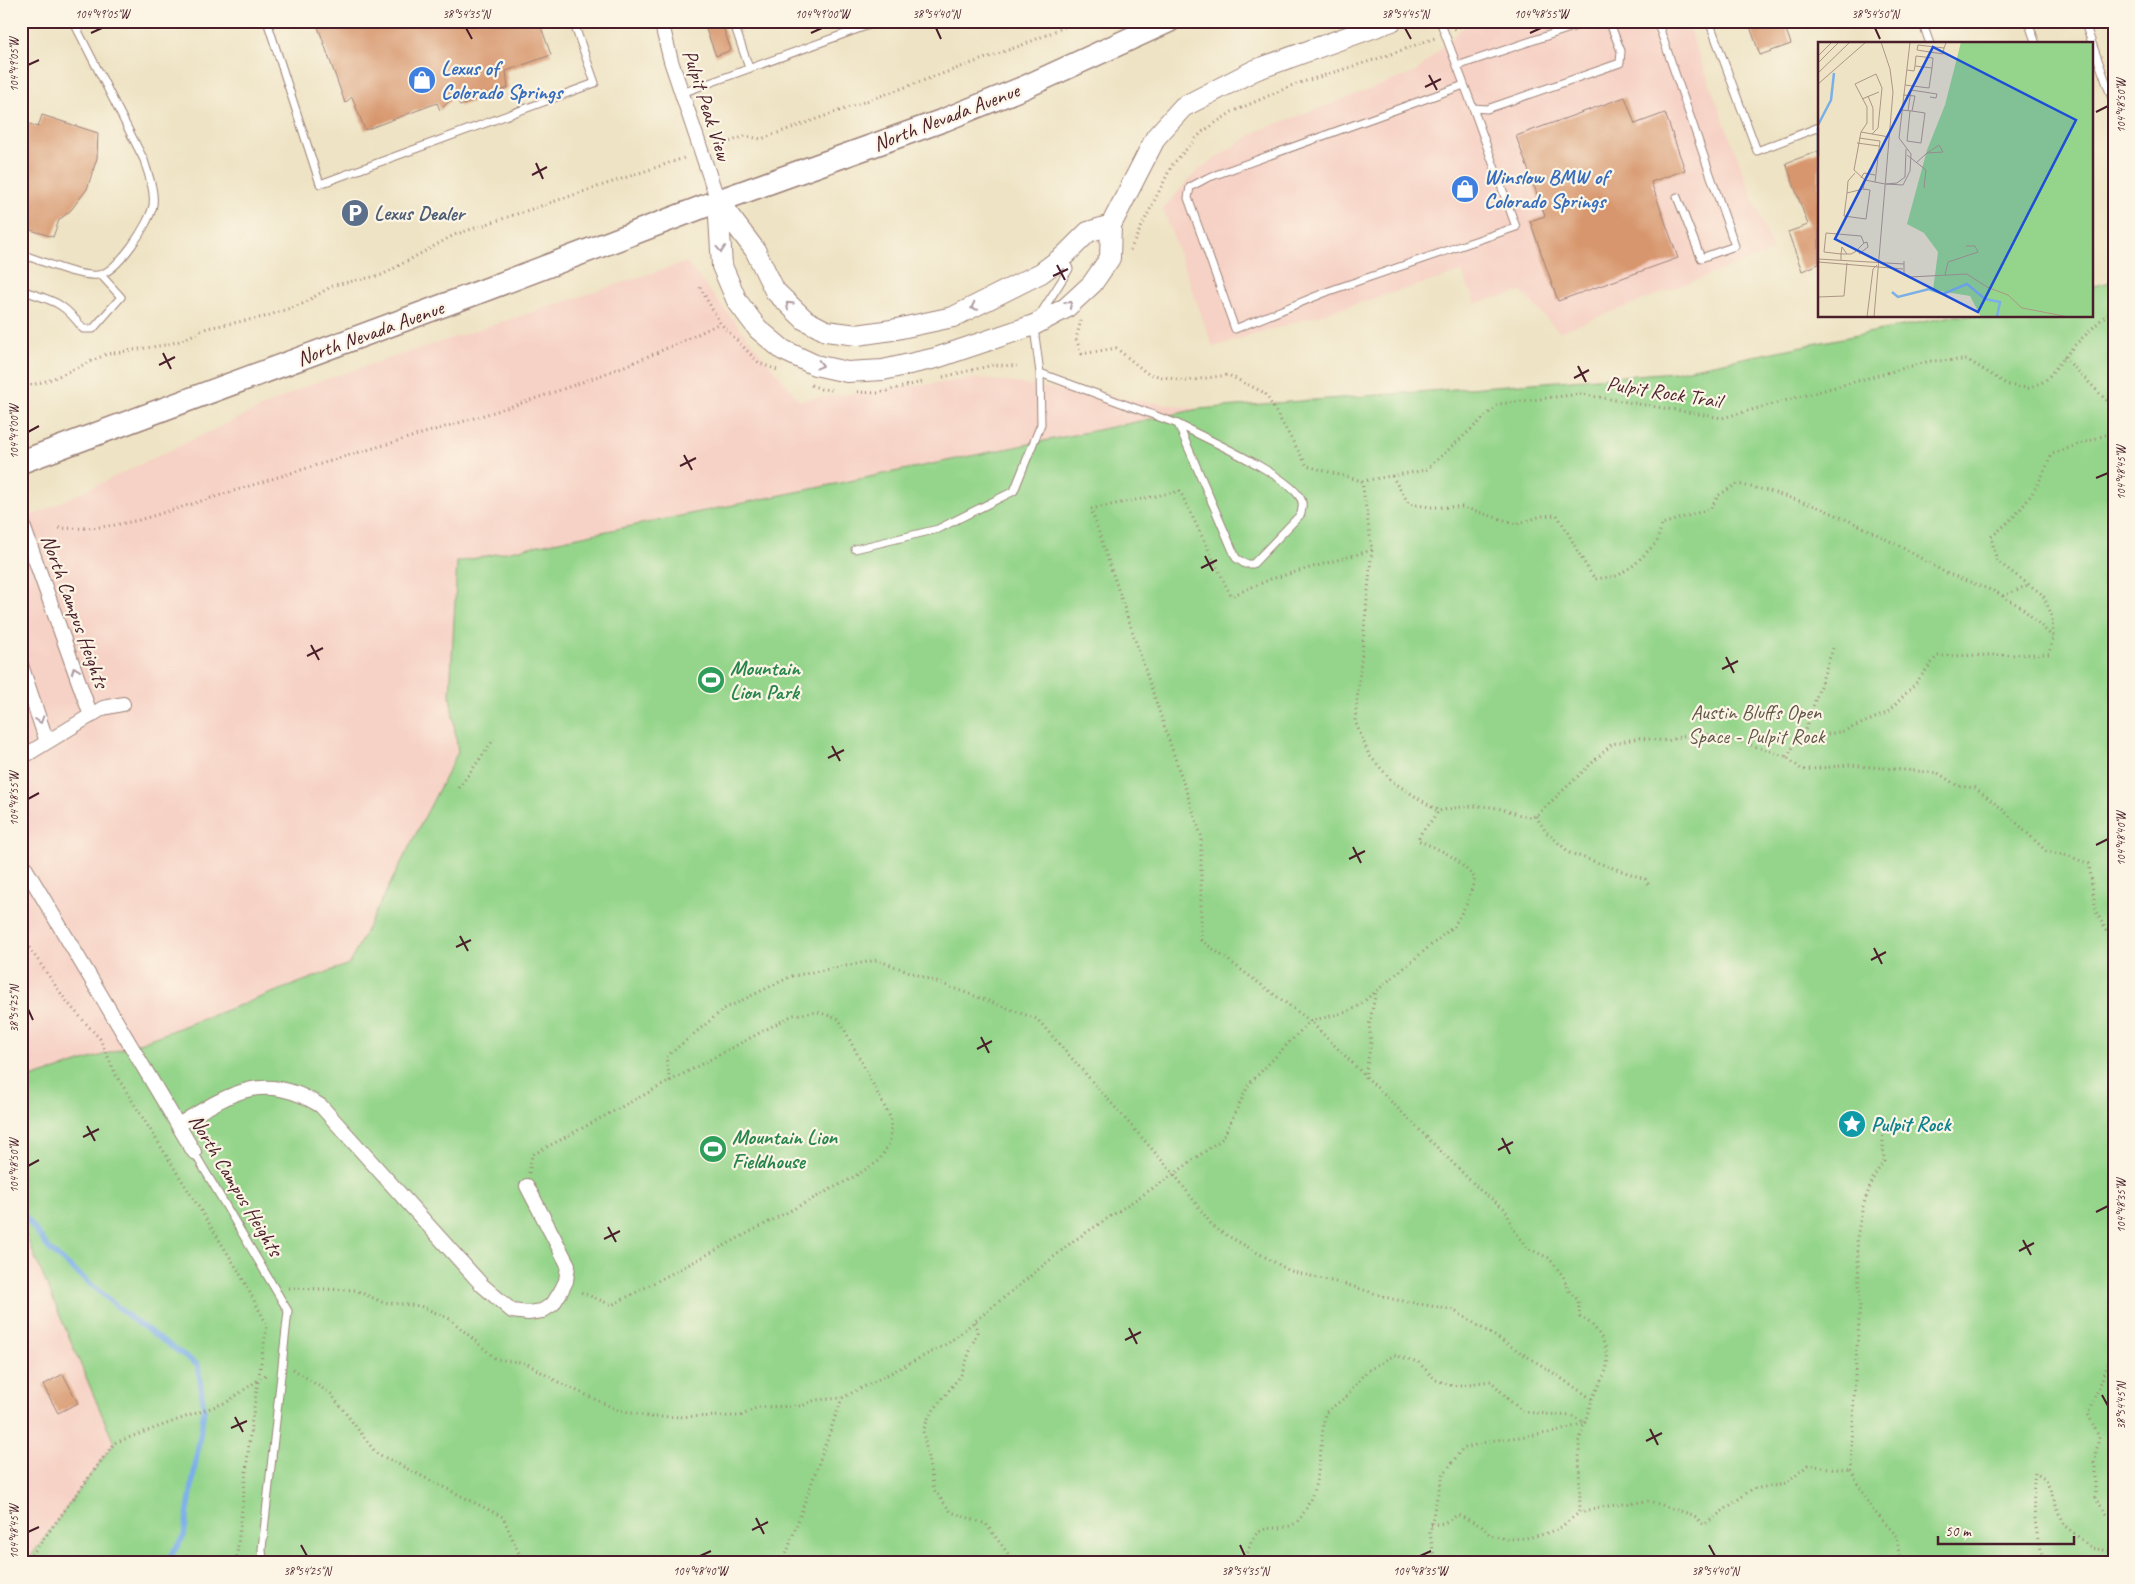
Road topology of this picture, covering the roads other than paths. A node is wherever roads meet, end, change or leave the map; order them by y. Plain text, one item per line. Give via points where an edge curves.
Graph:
1 (73, 21) edge
2 (267, 21) edge
3 (573, 21) edge
4 (661, 21) edge
5 (733, 21) edge
6 (880, 21) edge
7 (1392, 21) edge
8 (1440, 21) edge
9 (1591, 21) edge
10 (1609, 21) edge
11 (1657, 21) edge
12 (1709, 21) edge
13 (1922, 21) edge
14 (2028, 21) edge
15 (2084, 21) edge
16 (1156, 24) edge
17 (1929, 42) edge
18 (2035, 42) edge
19 (2092, 42) edge
20 (2092, 43) edge
21 (1457, 66) junction
22 (749, 68) junction
23 (1464, 85) junction
24 (682, 94) junction
25 (2114, 104) edge
26 (1473, 108) junction
27 (1818, 127) edge
28 (1677, 197) dead end
29 (718, 201) junction
30 (1111, 225) junction
31 (21, 254) edge
32 (1064, 256) junction
33 (101, 275) junction
34 (21, 290) edge
35 (1034, 325) junction
36 (1040, 373) junction
37 (1178, 424) junction
38 (21, 462) edge
39 (21, 520) edge
40 (855, 549) dead end
41 (21, 665) edge
42 (123, 704) dead end
43 (91, 716) junction
44 (47, 742) junction
45 (21, 758) edge
46 (21, 861) edge
47 (178, 1126) junction
48 (194, 1152) joint
49 (527, 1186) road end
50 (263, 1563) edge

1 - 33 lane via 144,160 152,193 150,217 140,234 118,263
2 - 3 lane via 320,184 595,83
4 - 24 street, Pulpit Peak View
5 - 22 lane
6 - 22 lane
7 - 30 main road via 1255,70 1183,106 1156,137
8 - 21 lane
9 - 21 lane
10 - 26 lane via 1621,51 1620,63 1486,109
11 - 28 lane via 1735,246 1701,258
12 - 27 lane via 1756,151
13 - 17 lane
14 - 18 lane
15 - 19 lane
16 - 29 main road, North Nevada Avenue via 1025,87 944,120
20 - 25 lane
21 - 23 lane
22 - 24 lane
23 - 26 lane
23 - 26 lane via 1207,178 1190,187 1188,198 1235,329 1329,291 1516,227
24 - 29 street, Pulpit Peak View
32 -> 29 main road via 1041,272 953,317 857,335 826,331 805,320 775,291 755,250
29 -> 35 main road via 722,266 737,301 758,329 784,350 815,365 847,372 883,370 936,358
29 - 38 main road, North Nevada Avenue
30 - 32 main road via 1088,232
35 -> 30 main road via 1066,308 1092,284 1110,258
31 - 33 lane via 88,275
32 - 35 lane via 1069,269
33 - 34 lane via 121,297 93,329 83,329 72,313 57,302
35 - 36 lane
36 - 37 lane
36 - 40 lane via 1041,424 1014,490 938,529
37 - 37 lane via 1236,558 1244,564 1253,564 1301,514 1303,503 1272,473
43 -> 39 street, North Campus Heights
41 -> 44 street
42 - 43 street, North Campus Heights via 103,708
43 - 44 street, North Campus Heights
44 - 45 street, North Campus Heights
46 - 47 street, North Campus Heights
47 - 48 street, North Campus Heights
47 - 49 street via 231,1095 254,1087 290,1089 306,1096 321,1106 482,1285 512,1310 528,1313 542,1311 553,1304 566,1281 568,1265
48 - 50 lane, North Campus Heights via 288,1311

